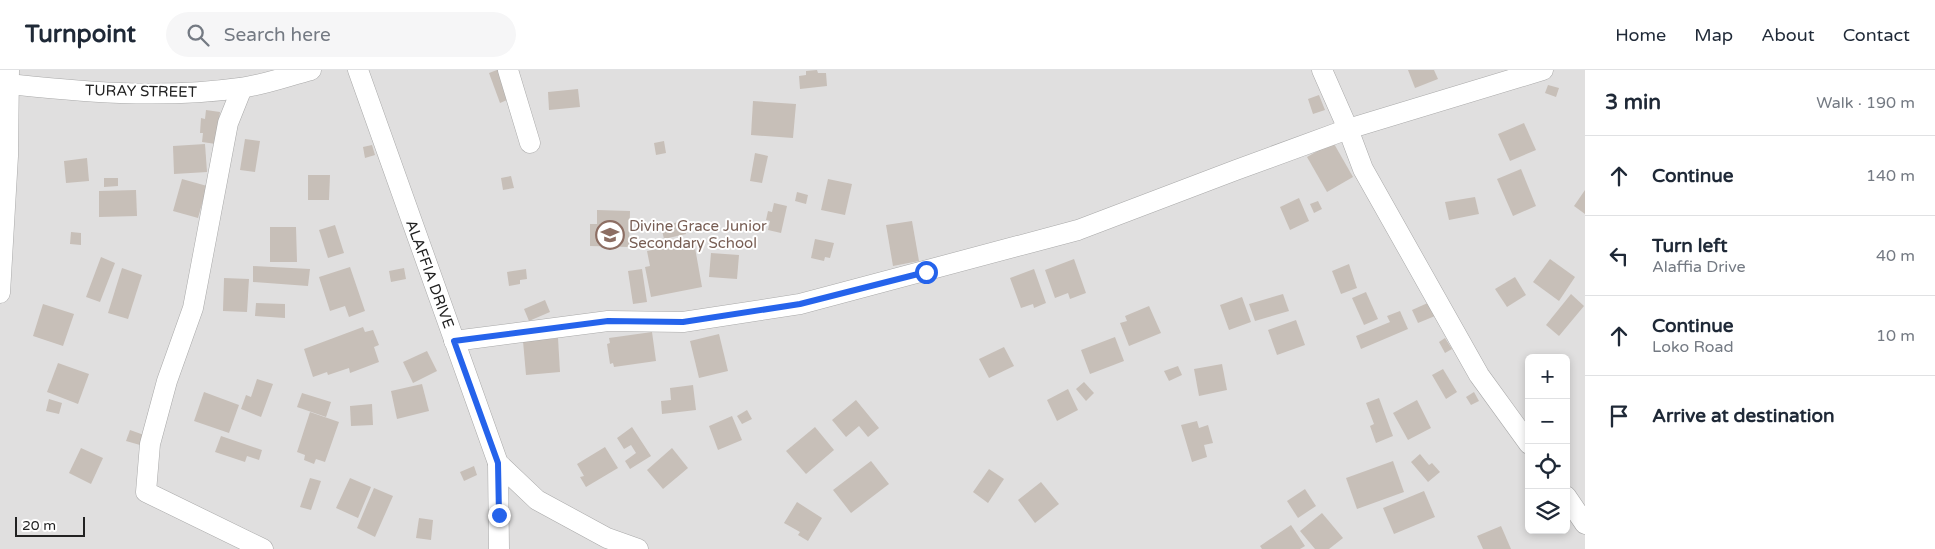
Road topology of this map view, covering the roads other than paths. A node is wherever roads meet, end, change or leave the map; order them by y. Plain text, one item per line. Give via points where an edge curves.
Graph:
1 (311, 70) edge
2 (358, 70) edge
3 (508, 70) edge
4 (1322, 70) edge
5 (1543, 70) edge
6 (6, 79) edge
7 (242, 88) junction
8 (1348, 129) junction
9 (530, 142) dead end
10 (0, 293) edge
11 (454, 341) junction
12 (1525, 438) edge
13 (498, 463) junction
14 (1570, 502) edge
15 (1585, 524) edge
16 (263, 549) edge
17 (499, 549) edge
18 (638, 549) edge

1 - 7 street, TURAY STREET
2 - 11 street, ALAFFIA DRIVE
3 - 9 street
4 - 8 street
5 - 8 street
6 - 7 street, TURAY STREET via 106,93 183,94
6 - 10 street via 8,156
7 - 16 street via 228,123 193,308 167,381 150,444 146,492
8 - 11 street via 1078,230 800,304 683,322 608,321
8 - 12 street via 1363,169 1475,368
11 - 13 street, ALAFFIA DRIVE
13 - 17 street
13 - 18 street, ALAFFIA DRIVE via 537,500 607,538
14 - 15 street

